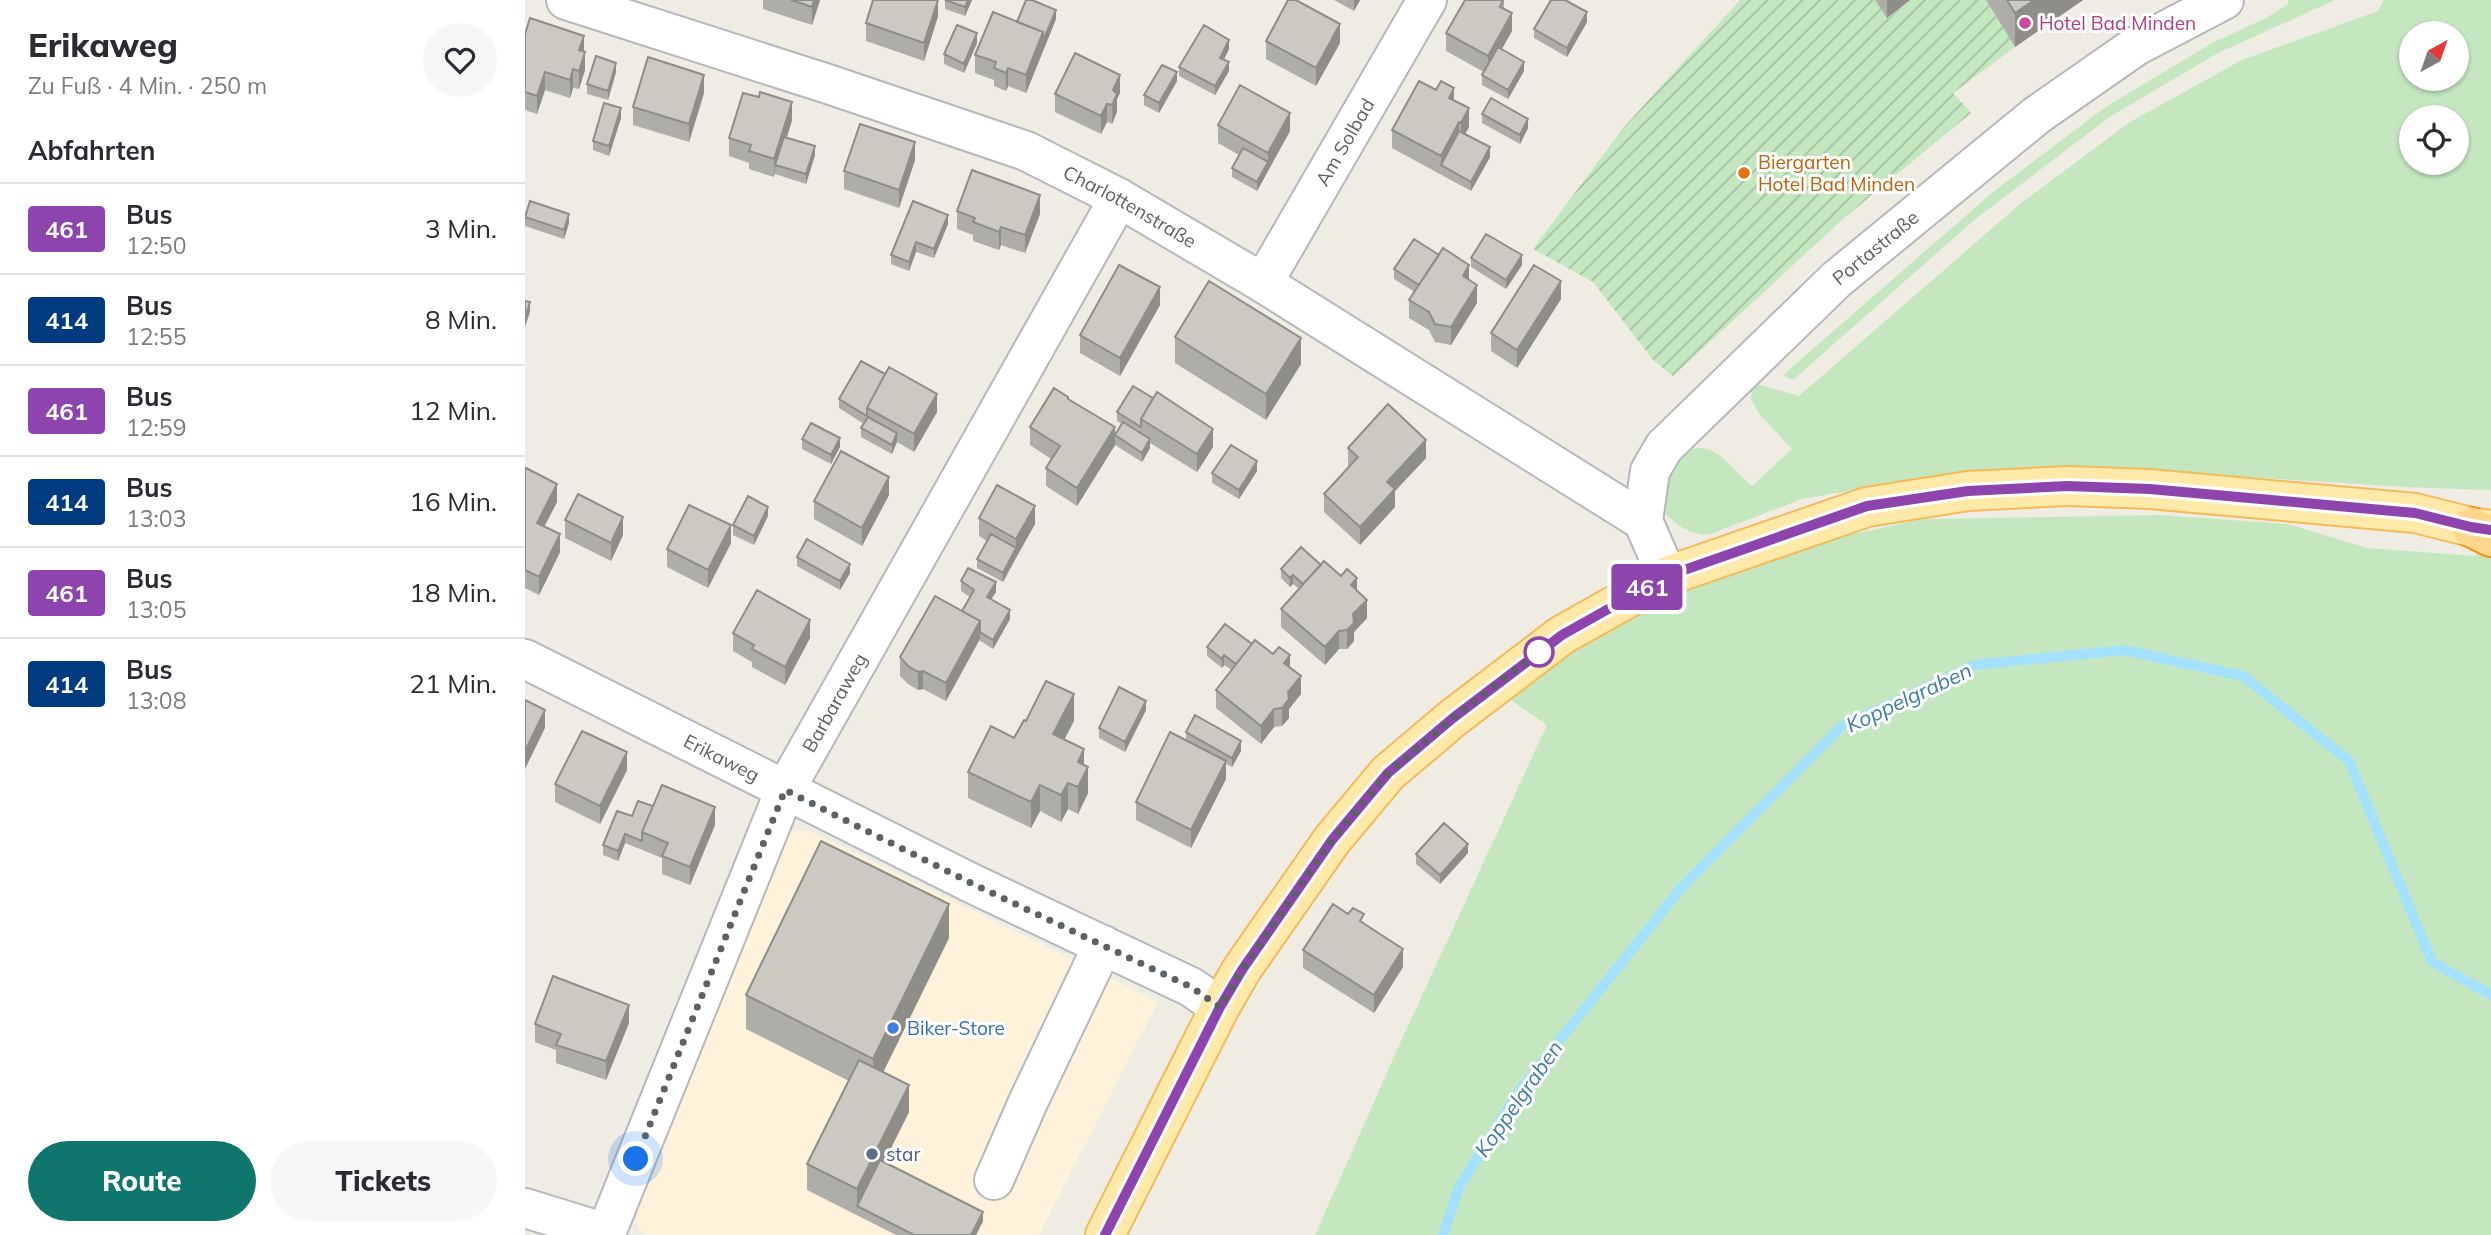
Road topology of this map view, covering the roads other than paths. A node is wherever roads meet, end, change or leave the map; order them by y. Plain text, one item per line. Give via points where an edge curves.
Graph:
1 (566, 0) edge
2 (1427, 0) edge
3 (2224, 0) edge
4 (1119, 198) junction
5 (1262, 283) junction
6 (1643, 521) junction
7 (2486, 525) edge
8 (1667, 576) junction
9 (525, 659) edge
10 (785, 790) junction
11 (1103, 945) junction
12 (1220, 1007) junction
13 (994, 1180) dead end
14 (525, 1208) edge
15 (609, 1234) edge
16 (1105, 1235) edge

1 - 4 street, Charlottenstraße via 1026,151
2 - 5 street, Am Solbad
3 - 6 street, Portastraße via 2136,46 2037,115 1836,279 1664,447 1650,471
4 - 5 street, Charlottenstraße
4 - 10 street, Barbaraweg
5 - 6 street, Charlottenstraße
6 - 8 street
7 - 8 main road via 2415,513 2150,489 2067,486 1968,491 1867,506
8 - 12 main road via 1562,635 1388,773 1332,840
9 - 10 street, Erikaweg
10 - 11 street, Erikaweg
10 - 15 street, Barbaraweg
11 - 12 street, Erikaweg via 1191,987
11 - 13 street
12 - 16 main road
14 - 15 street, Barbaraweg

